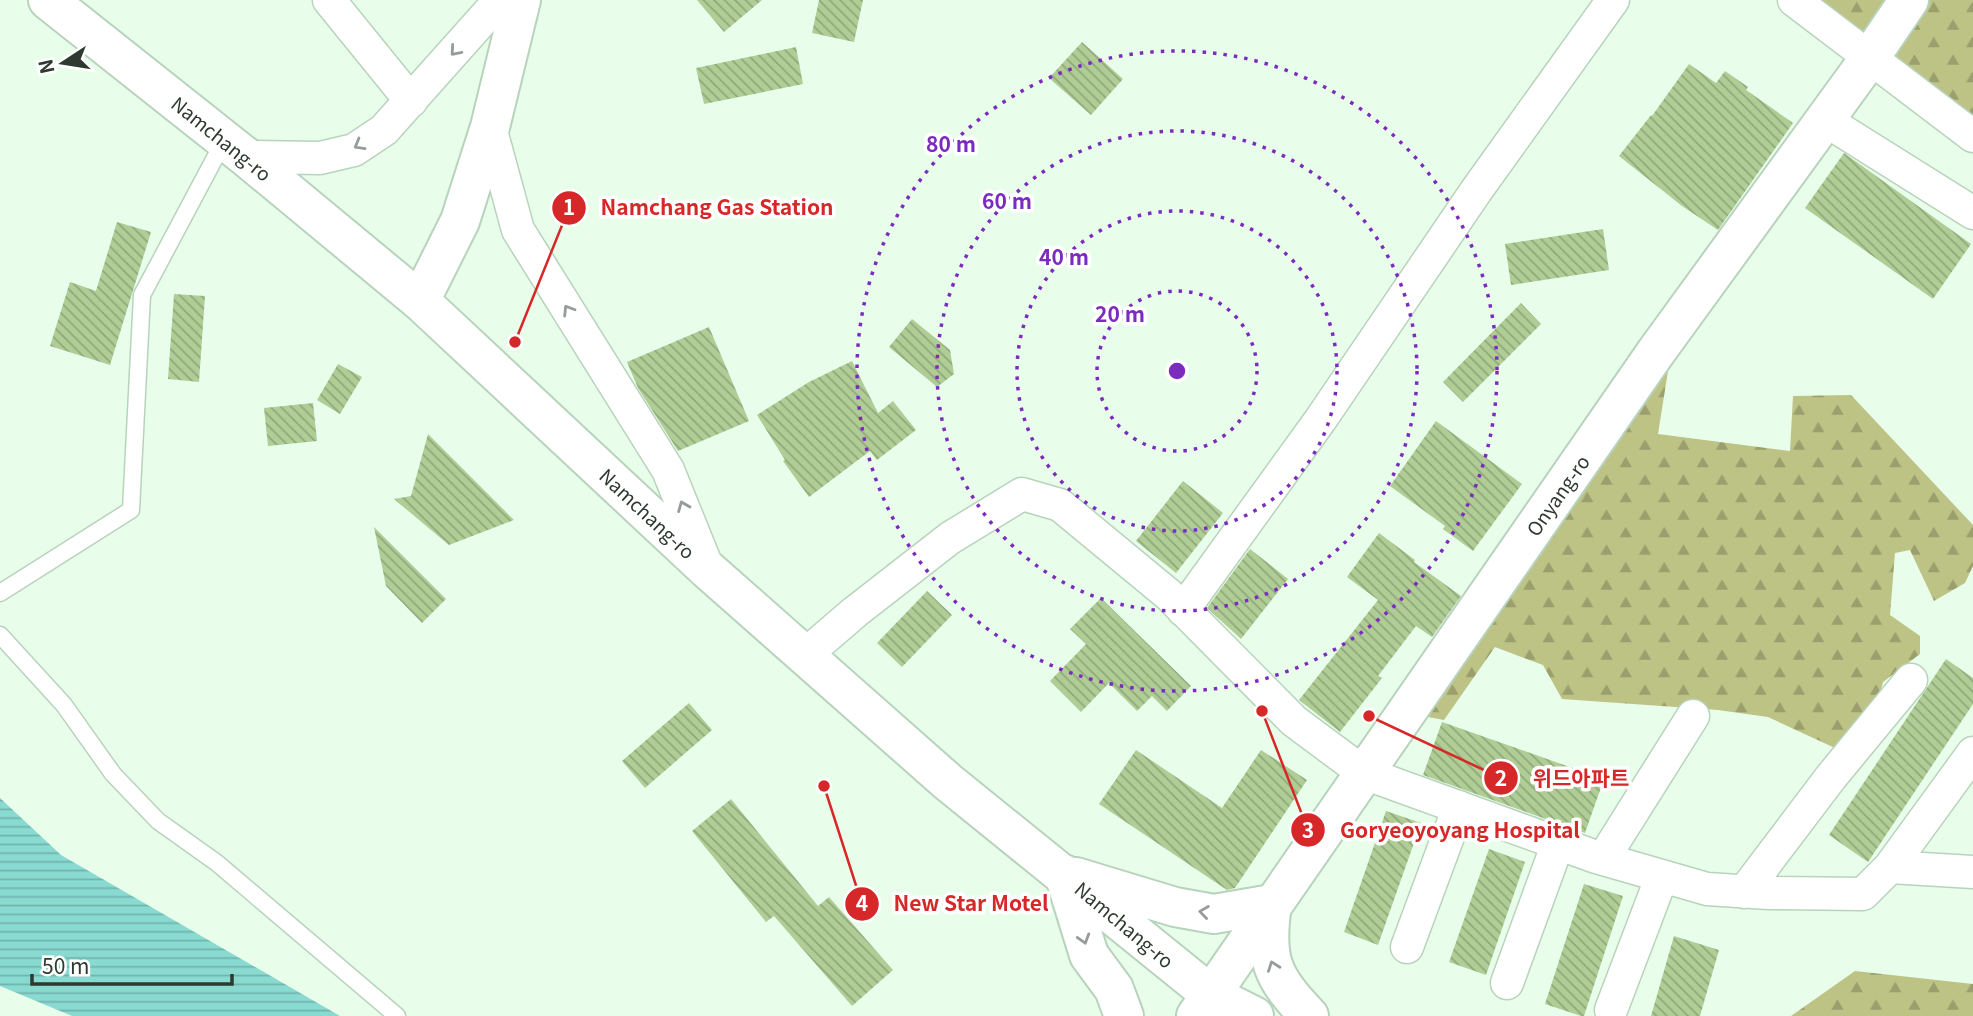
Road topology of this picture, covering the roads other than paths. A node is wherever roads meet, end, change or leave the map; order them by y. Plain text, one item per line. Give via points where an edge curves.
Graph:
1 (48, 0) edge
2 (329, 0) edge
3 (500, 0) edge
4 (522, 0) edge
5 (1613, 0) edge
6 (1794, 0) edge
7 (1909, 0) edge
8 (1869, 59) junction
9 (411, 101) junction
10 (1825, 120) junction
11 (489, 127) junction
12 (1973, 136) edge
13 (235, 148) junction
14 (1973, 213) edge
15 (420, 300) junction
16 (708, 570) junction
17 (0, 593) edge
18 (1183, 610) junction
19 (0, 635) edge
20 (805, 656) junction
21 (1911, 680) dead end
22 (1693, 716) dead end
23 (1973, 752) edge
24 (1364, 773) junction
25 (1459, 807) junction
26 (1558, 844) junction
27 (1603, 859) junction
28 (1890, 867) junction
29 (1973, 872) edge
30 (1064, 874) junction
31 (1662, 876) junction
32 (1744, 892) junction
33 (1272, 904) junction
34 (1407, 947) dead end
35 (1507, 983) dead end
36 (1203, 1005) edge
37 (1611, 1010) dead end
38 (397, 1016) edge
39 (1125, 1016) edge
40 (1254, 1016) edge
41 (1308, 1016) edge

1 - 13 main road, Namchang-ro
2 - 9 street
3 -> 9 street
4 - 11 main road
5 - 18 street
6 - 8 street
7 - 8 main road, Onyang-ro
8 - 10 main road, Onyang-ro
8 - 12 street
9 -> 13 street via 384,130 354,150 320,158
10 - 14 street
10 - 24 main road, Onyang-ro via 1656,352
11 - 15 main road via 460,221
16 -> 11 street via 668,470 518,230
13 - 15 main road, Namchang-ro
13 - 17 lane via 142,295 131,510
15 - 16 main road, Namchang-ro
16 - 20 main road, Namchang-ro
18 - 20 street via 1060,505 1022,494 950,538
18 - 24 street via 1294,721
19 - 38 lane via 64,705 113,774 158,821 216,863
20 - 30 main road, Namchang-ro via 948,782
21 - 32 street
22 - 27 street
23 - 28 street
24 - 25 street
24 - 33 main road, Onyang-ro
25 - 26 street
25 - 34 street
26 - 27 street
26 - 35 street
27 - 31 street
28 - 29 street
28 - 32 street via 1863,894
33 -> 30 main road via 1214,914
30 - 36 main road, Namchang-ro
30 -> 39 main road via 1089,955 1114,989
31 - 32 street via 1707,890
31 - 37 street
33 - 36 main road, Onyang-ro
41 -> 33 main road via 1285,990 1270,957 1267,935
36 - 40 main road, Namchang-ro

